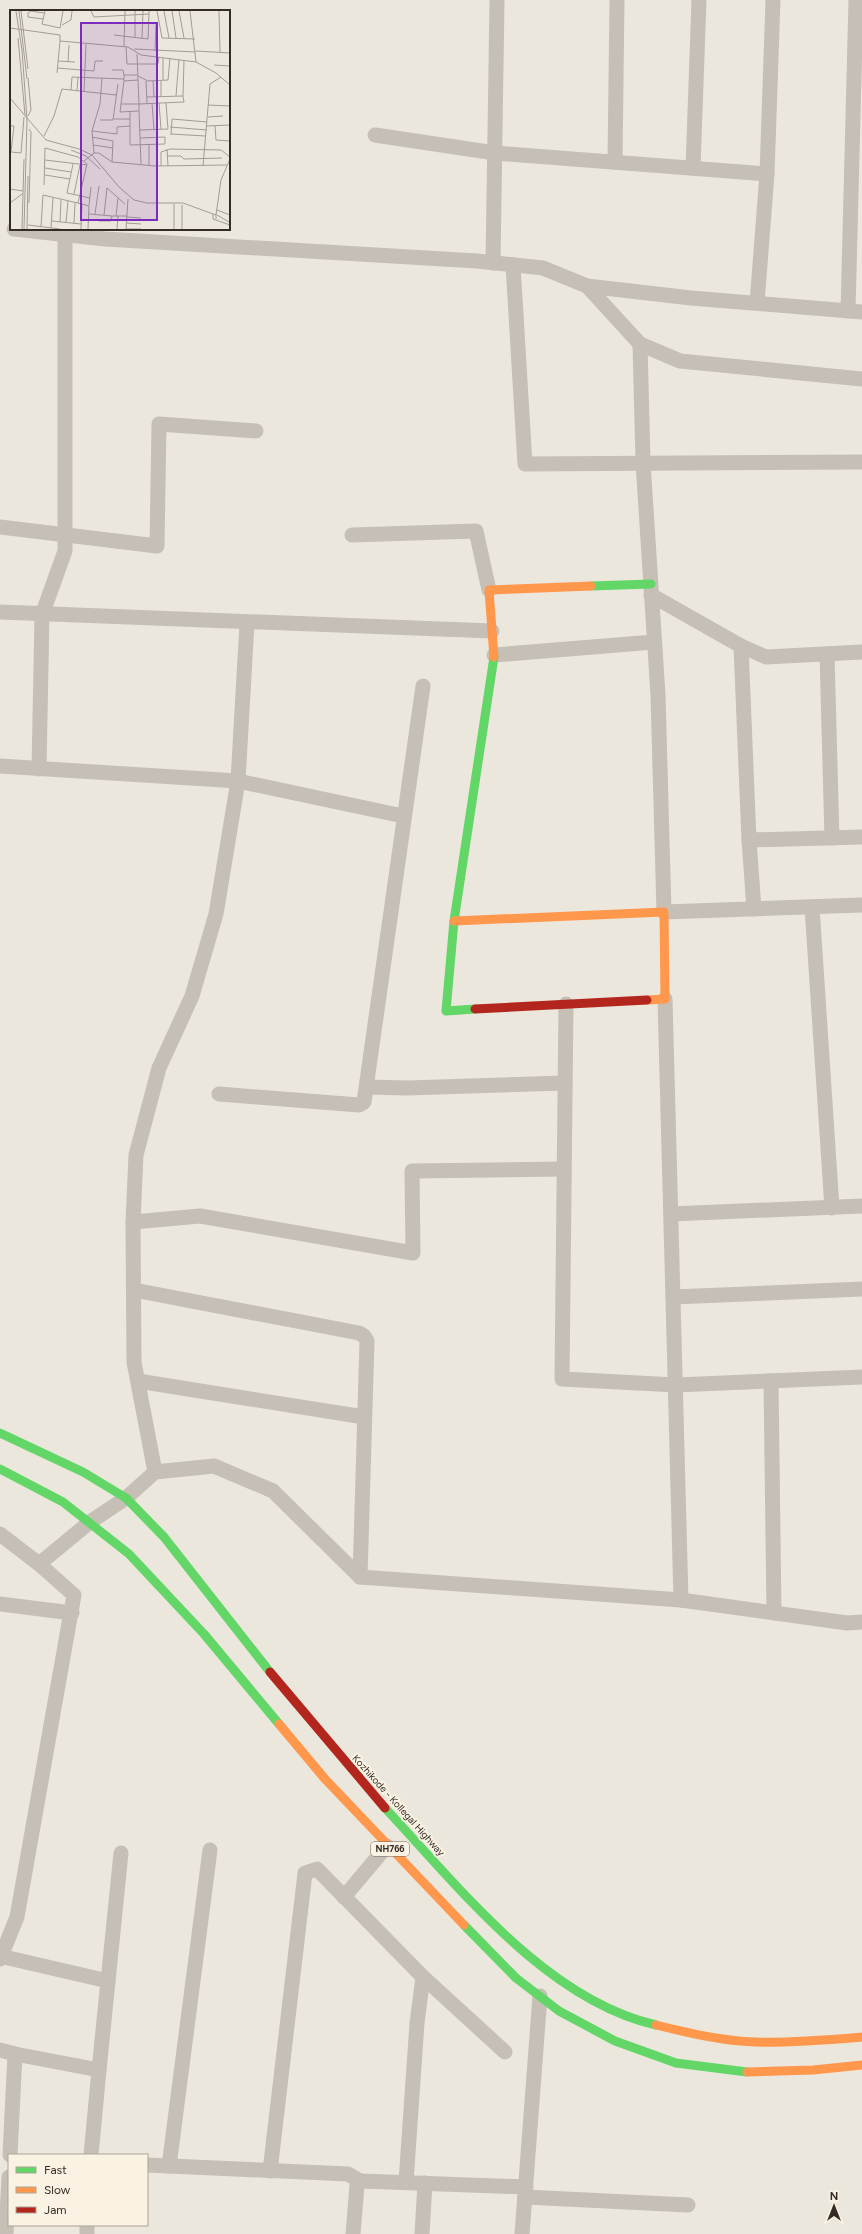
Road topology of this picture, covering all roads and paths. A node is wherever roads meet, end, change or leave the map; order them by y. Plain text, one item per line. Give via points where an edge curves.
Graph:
1 (497, 0) edge
2 (617, 0) edge
3 (699, 0) edge
4 (773, 0) edge
5 (856, 0) edge
6 (375, 135) dead end
7 (495, 153) junction
8 (615, 162) junction
9 (693, 168) junction
10 (767, 174) junction
11 (0, 228) edge
12 (10, 229) edge
13 (21, 230) edge
14 (65, 235) junction
15 (493, 263) junction
16 (513, 265) junction
17 (587, 286) junction
18 (757, 303) junction
19 (855, 311) edge
20 (640, 344) junction
21 (862, 379) edge
22 (256, 431) dead end
23 (643, 462) junction
24 (862, 462) edge
25 (0, 527) edge
26 (65, 535) junction
27 (352, 535) dead end
28 (489, 590) junction
29 (651, 590) junction
30 (0, 612) edge
31 (42, 615) junction
32 (247, 623) junction
33 (492, 631) junction
34 (654, 642) junction
35 (742, 646) junction
36 (862, 652) edge
37 (827, 654) junction
38 (494, 656) junction
39 (423, 686) dead end
40 (0, 766) edge
41 (39, 769) junction
42 (238, 781) junction
43 (404, 816) junction
44 (862, 837) edge
45 (832, 838) junction
46 (749, 840) junction
47 (862, 905) edge
48 (812, 907) junction
49 (754, 909) junction
50 (664, 912) junction
51 (454, 920) junction
52 (665, 999) junction
53 (566, 1004) junction
54 (565, 1083) junction
55 (367, 1087) junction
56 (219, 1094) dead end
57 (564, 1169) junction
58 (862, 1206) edge
59 (832, 1208) junction
60 (671, 1214) junction
61 (133, 1222) junction
62 (862, 1289) edge
63 (134, 1290) junction
64 (673, 1297) junction
65 (862, 1377) edge
66 (138, 1381) junction
67 (770, 1381) junction
68 (676, 1385) junction
69 (364, 1417) junction
70 (0, 1433) edge
71 (0, 1469) edge
72 (155, 1472) junction
73 (126, 1498) junction
74 (90, 1522) junction
75 (0, 1534) edge
76 (39, 1564) junction
77 (360, 1577) junction
78 (681, 1600) junction
79 (0, 1604) edge
80 (72, 1613) junction
81 (774, 1613) junction
82 (862, 1622) edge
83 (387, 1846) junction
84 (210, 1850) dead end
85 (121, 1853) dead end
86 (344, 1897) junction
87 (0, 1957) edge
88 (423, 1977) junction
89 (108, 1981) junction
90 (540, 1996) junction
91 (862, 2037) edge
92 (0, 2050) edge
93 (505, 2052) dead end
94 (15, 2054) junction
95 (862, 2065) edge
96 (99, 2070) junction
97 (10, 2154) edge
98 (91, 2154) edge
99 (148, 2165) edge
100 (169, 2166) junction
101 (270, 2171) junction
102 (360, 2181) junction
103 (406, 2182) junction
104 (425, 2183) junction
105 (526, 2192) junction
106 (8, 2196) edge
107 (688, 2205) dead end
108 (6, 2234) edge
109 (354, 2234) edge
110 (422, 2234) edge
111 (522, 2234) edge

1 - 7 street
2 - 8 street
3 - 9 street
4 - 10 street
5 - 19 street
6 - 7 street
7 - 8 street
7 - 15 street
8 - 9 street
9 - 10 street
10 - 18 street
11 - 12 street
13 - 14 street
14 - 15 street
14 - 26 street
15 - 16 street
16 - 17 street via 543,268
16 - 23 street via 525,464
17 - 18 street
17 - 20 street
18 - 19 street
20 - 21 street via 680,361
20 - 23 street
22 - 26 street via 159,424 157,546
23 - 24 street
23 - 29 street
25 - 26 street
26 - 31 street via 65,551
27 - 28 street via 476,531
28 - 29 main road
28 - 33 main road
29 - 34 street
29 - 35 street
30 - 31 street
31 - 32 street
31 - 41 street
32 - 33 street
32 - 42 street
33 - 38 main road
34 - 38 street
34 - 50 street
35 - 37 street via 766,657
35 - 46 street
36 - 37 street
37 - 45 street
38 - 51 main road
39 - 43 street
40 - 41 street
41 - 42 street
42 - 43 street
42 - 61 street via 216,914 192,996 159,1068 136,1155
43 - 55 street
44 - 45 street
45 - 46 street
46 - 49 street
47 - 48 street
48 - 49 street
48 - 59 street
49 - 50 street
50 - 51 main road
50 - 52 main road
51 - 53 main road via 446,1011
52 - 53 main road
52 - 60 street
53 - 54 street
54 - 55 street
54 - 57 street
55 - 56 street via 364,1102 359,1106
57 - 61 street via 412,1172 413,1253 200,1216
57 - 68 street via 562,1378
58 - 59 street
59 - 60 street
60 - 64 street
61 - 63 street
62 - 64 street
63 - 66 street via 134,1362
63 - 69 street via 359,1333 367,1341
64 - 68 street
65 - 67 street
66 - 69 street
66 - 72 street
67 - 68 street
67 - 81 street
68 - 78 street
69 - 77 street
70 - 73 main road, Kozhikode - Kollegal Highway via 83,1472
71 - 74 main road, NH766 via 63,1502
72 - 73 street
72 - 77 street via 214,1466 273,1491
73 - 74 street
73 - 91 main road, Kozhikode - Kollegal Highway via 164,1537 274,1678 380,1803 492,1921 554,1977 603,2006 636,2019 699,2035 762,2042 809,2042
74 - 76 street
74 - 83 main road, NH766 via 129,1554 199,1629 325,1779
75 - 76 street
76 - 80 street via 74,1595
77 - 78 street
78 - 81 street
79 - 80 street
80 - 87 street via 17,1917
81 - 82 street via 847,1623
83 - 86 street
83 - 90 main road, NH766 via 516,1978
84 - 100 street
85 - 89 street
86 - 88 street
86 - 101 street via 317,1869 305,1873
87 - 89 street
88 - 93 street
88 - 103 street via 417,2023
89 - 96 street
90 - 95 main road, NH766 via 559,2011 615,2041 676,2063 740,2072 813,2070
90 - 105 street
92 - 94 street
94 - 96 street
94 - 97 street
96 - 98 street
99 - 100 street
100 - 101 street
101 - 102 street via 348,2174
102 - 103 street
102 - 109 street via 357,2185
103 - 104 street
104 - 105 street
104 - 110 street
105 - 107 street
105 - 111 street
106 - 108 street

